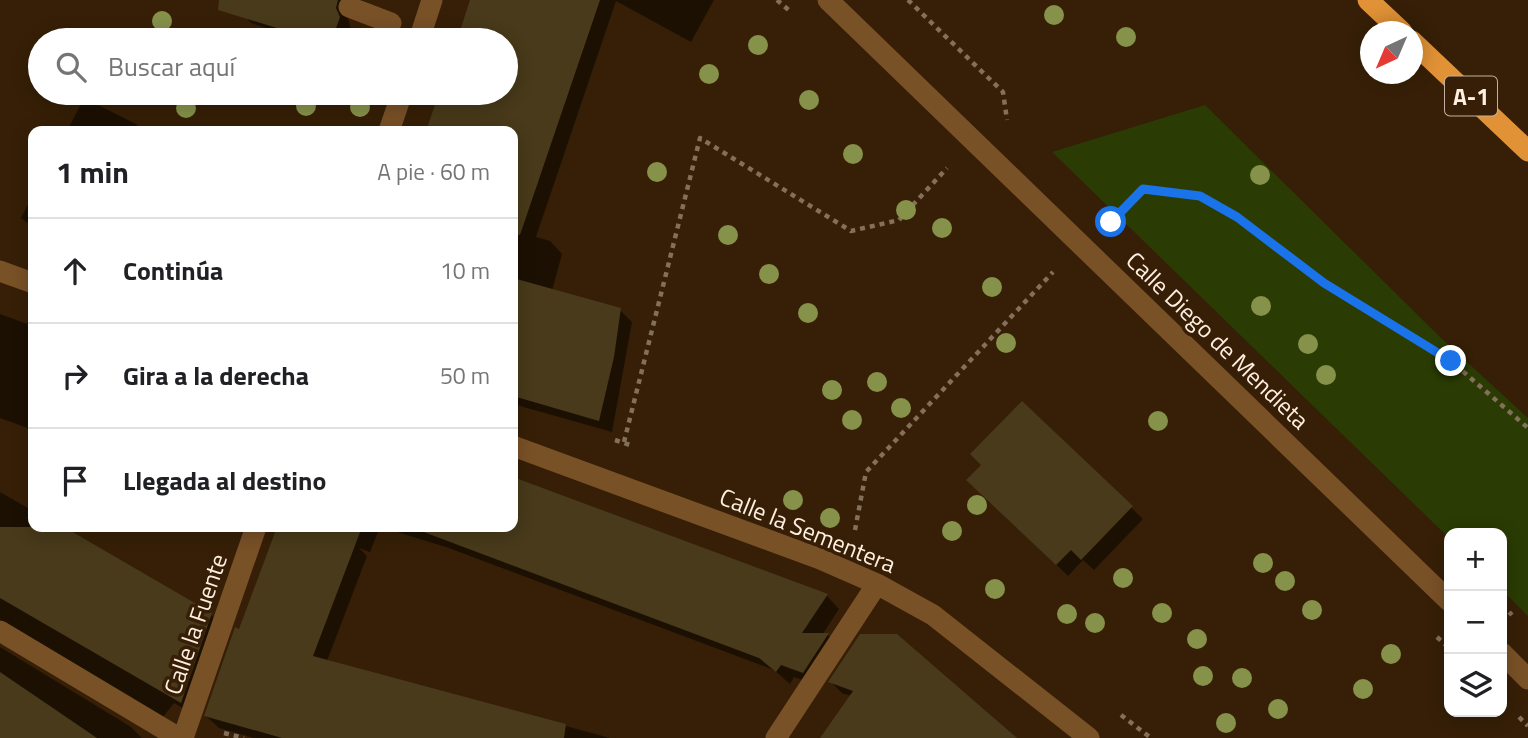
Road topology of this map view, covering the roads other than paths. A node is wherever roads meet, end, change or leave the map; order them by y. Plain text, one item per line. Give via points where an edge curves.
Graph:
1 (432, 0) edge
2 (828, 0) edge
3 (1368, 0) edge
4 (349, 7) dead end
5 (1390, 21) edge
6 (391, 23) dead end
7 (423, 28) edge
8 (1423, 51) edge
9 (398, 105) edge
10 (391, 126) edge
11 (1528, 151) edge
12 (0, 271) edge
13 (28, 281) edge
14 (518, 448) edge
15 (254, 532) edge
16 (877, 584) junction
17 (1444, 596) edge
18 (0, 631) edge
19 (1503, 654) edge
20 (1528, 679) edge
21 (181, 738) edge
22 (776, 738) edge
23 (1089, 738) edge

1 - 7 street
2 - 17 street, Calle Diego de Mendieta
3 - 5 highway
4 - 6 street
8 - 11 highway, A-1
9 - 10 street
12 - 13 street
14 - 16 street, Calle la Sementera
15 - 21 street, Calle la Fuente
16 - 22 street
16 - 23 street, Calle la Sementera via 933,615
18 - 21 street
19 - 20 street

